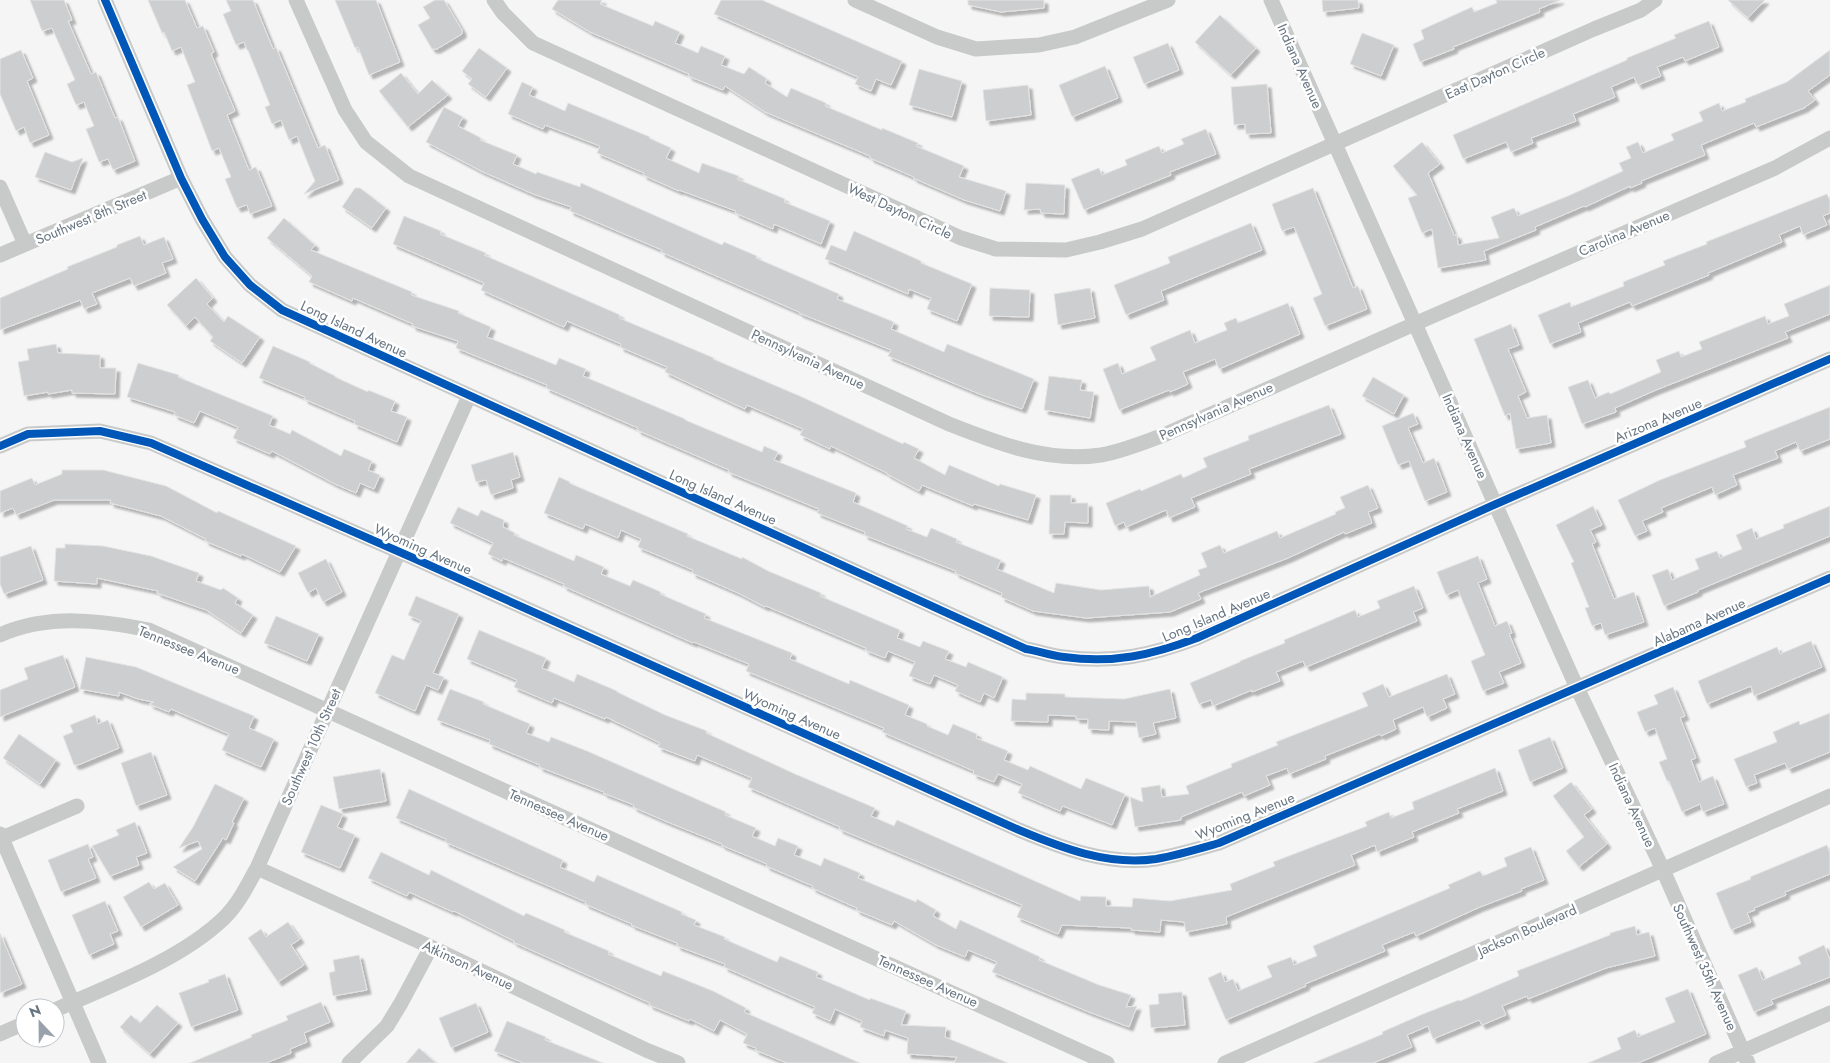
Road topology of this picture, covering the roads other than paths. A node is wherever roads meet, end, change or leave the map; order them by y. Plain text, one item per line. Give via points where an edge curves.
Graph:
1 (105, 0) edge
2 (296, 0) edge
3 (494, 0) edge
4 (855, 0) edge
5 (1168, 0) edge
6 (1271, 0) edge
7 (1655, 0) edge
8 (1830, 138) edge
9 (1334, 144) junction
10 (182, 178) junction
11 (0, 187) edge
12 (25, 244) junction
13 (0, 255) edge
14 (1415, 323) junction
15 (1830, 359) edge
16 (469, 396) junction
17 (0, 446) edge
18 (1496, 504) junction
19 (398, 551) junction
20 (1830, 578) edge
21 (0, 635) edge
22 (1577, 688) junction
23 (328, 710) junction
24 (1830, 796) edge
25 (77, 806) dead end
26 (1, 836) edge
27 (257, 868) junction
28 (1663, 870) junction
29 (431, 947) junction
30 (72, 1003) junction
31 (65, 1006) edge
32 (1830, 1013) edge
33 (15, 1027) edge
34 (0, 1034) edge
35 (643, 1056) edge
36 (1745, 1057) edge
37 (99, 1063) edge
38 (349, 1063) edge
39 (678, 1063) edge
40 (1107, 1063) edge
41 (1225, 1063) edge
42 (1716, 1063) edge

1 - 10 street, Long Island Avenue
2 - 14 street, Pennsylvania Avenue via 345,110 366,142 409,176 949,424 1024,451 1062,456 1100,455 1131,447
3 - 9 street, West Dayton Circle via 533,43 961,238 996,249 1066,250 1142,229
4 - 5 street via 937,37 976,49 1039,45 1075,37
6 - 9 street, Indiana Avenue
7 - 9 street, East Dayton Circle via 1641,10
8 - 14 street, Carolina Avenue via 1775,168
9 - 14 street, Indiana Avenue
10 - 12 street, Southwest 8th Street
10 - 16 street, Long Island Avenue via 224,257 250,285 282,310
11 - 12 street
12 - 13 street, Southwest 8th Street
14 - 18 street, Indiana Avenue
15 - 18 street, Arizona Avenue
16 - 18 street, Long Island Avenue via 1026,648 1064,657 1131,658 1163,651
16 - 19 street, Southwest 10th Street
17 - 19 street, Wyoming Avenue via 28,434 100,431 151,443
18 - 22 street, Indiana Avenue
19 - 22 street, Wyoming Avenue via 1019,830 1087,855 1122,860 1154,859 1219,842
19 - 23 street, Southwest 10th Street
20 - 22 street, Alabama Avenue
21 - 23 street, Tennessee Avenue via 13,629 75,620 110,622 149,630
22 - 28 street, Indiana Avenue
23 - 27 street, Southwest 10th Street
23 - 40 street, Tennessee Avenue
24 - 28 street, Jackson Boulevard
25 - 26 street
26 - 30 street
27 - 29 street, Atkinson Avenue
27 - 30 street, Southwest 10th Street via 239,900 222,919 173,956
28 - 36 street, Southwest 35th Avenue
28 - 41 street, Jackson Boulevard
29 - 35 street, Atkinson Avenue
29 - 38 street via 387,1026
30 - 31 street, Southwest 10th Street
30 - 37 street
32 - 36 street
33 - 34 street
35 - 39 street, Atkinson Avenue
36 - 42 street

